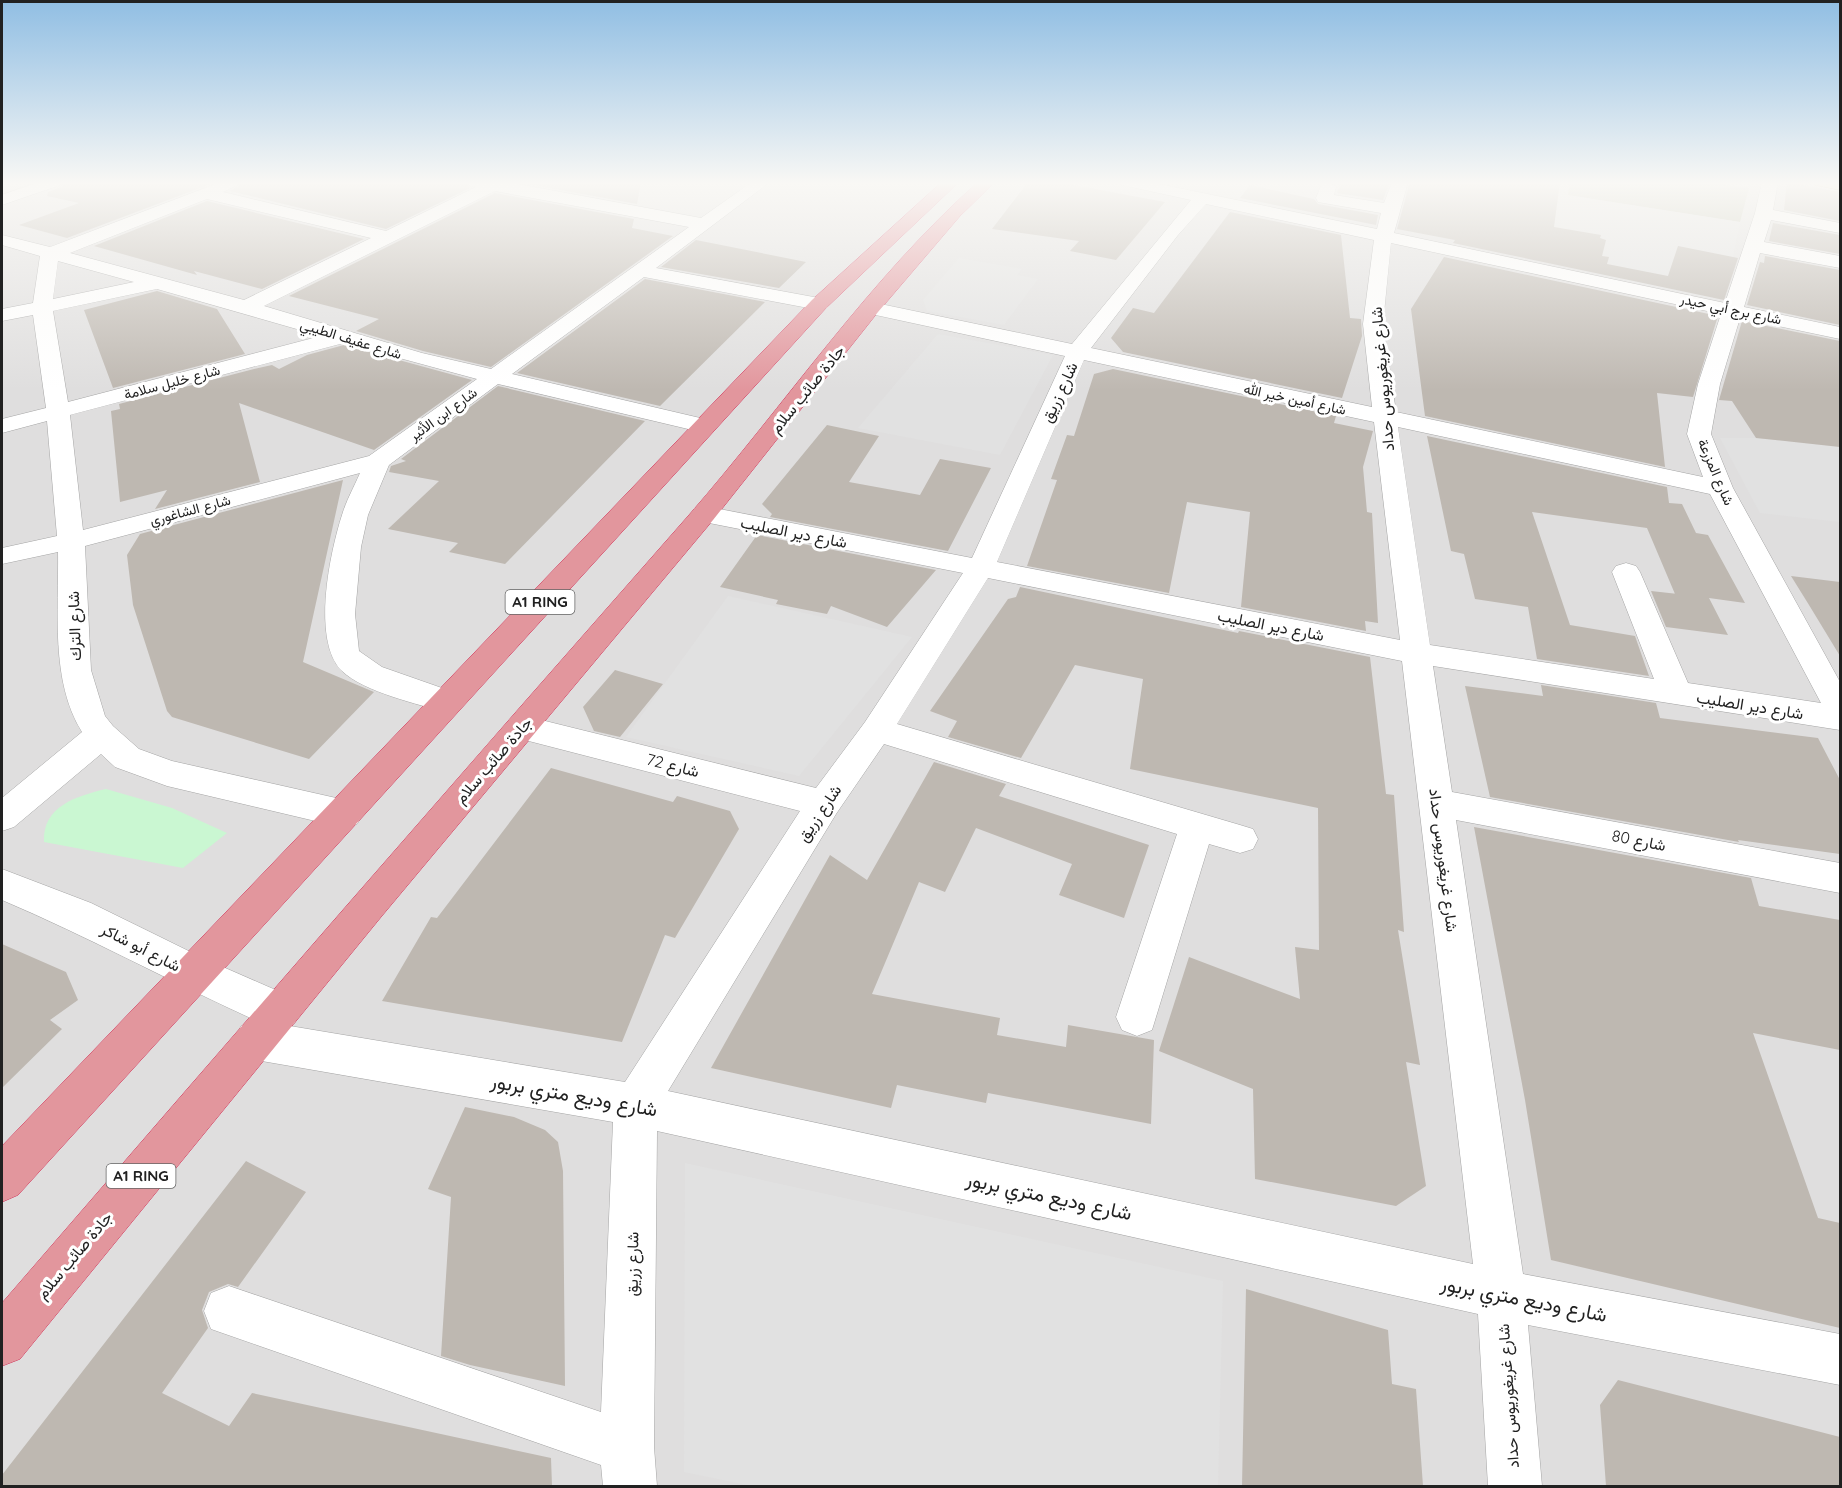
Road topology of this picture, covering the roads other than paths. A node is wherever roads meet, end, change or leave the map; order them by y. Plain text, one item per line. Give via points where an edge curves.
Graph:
1 (41, 251) edge
2 (56, 251) edge
3 (359, 251) edge
4 (665, 251) edge
5 (876, 251) edge
6 (920, 251) edge
7 (1156, 251) edge
8 (1380, 251) edge
9 (1502, 251) edge
10 (1751, 251) edge
11 (1783, 251) edge
12 (50, 254) junction
13 (1840, 262) edge
14 (639, 270) junction
15 (154, 284) junction
16 (819, 304) junction
17 (42, 307) junction
18 (246, 307) junction
19 (871, 308) junction
20 (1734, 309) junction
21 (2, 315) edge
22 (1840, 333) edge
23 (343, 337) junction
24 (1078, 351) junction
25 (493, 378) junction
26 (58, 413) junction
27 (1384, 418) junction
28 (2, 426) edge
29 (705, 426) junction
30 (378, 460) junction
31 (1720, 488) junction
32 (704, 514) junction
33 (71, 541) junction
34 (2, 556) edge
35 (981, 567) junction
36 (1626, 572) dead end
37 (1415, 653) junction
38 (1676, 693) junction
39 (448, 702) junction
40 (1840, 710) edge
41 (1840, 718) edge
42 (521, 727) junction
43 (877, 730) junction
44 (101, 735) junction
45 (1438, 803) junction
46 (824, 804) junction
47 (345, 814) junction
48 (2, 817) edge
49 (1197, 826) junction
50 (1240, 838) dead end
51 (1840, 878) edge
52 (2, 884) edge
53 (193, 974) junction
54 (1137, 1017) dead end
55 (268, 1026) junction
56 (635, 1105) junction
57 (2, 1179) edge
58 (1501, 1295) junction
59 (229, 1311) dead end
60 (2, 1341) edge
61 (1840, 1360) edge
62 (629, 1467) edge
63 (1515, 1486) edge

1 - 12 street, شارع عفيف الطيبي
2 - 12 street
3 - 18 street
4 - 14 street, شارع ابن الأثير
5 - 16 highway, A1 RING
6 - 19 highway, جادة صائب سلام / A1 RING
7 - 24 street, شارع زريق
8 - 27 street, شارع غريغوريوس حداد via 1375,273 1373,324
9 - 20 street, شارع برج أبي حيدر
10 - 20 street, شارع المزرعة
11 - 13 street
12 - 15 street, شارع عفيف الطيبي
12 - 17 street, شارع الترك
14 - 16 street
14 - 25 street, شارع ابن الأثير
15 - 17 street
15 - 18 street, شارع عفيف الطيبي
16 - 29 highway, A1 RING
17 - 21 street
17 - 26 street, شارع الترك
18 - 23 street, شارع عفيف الطيبي
19 - 24 street, شارع أمين خير الله
19 - 32 highway, جادة صائب سلام / A1 RING
20 - 22 street, شارع برج أبي حيدر
20 - 31 street, شارع المزرعة via 1709,384 1699,434
23 - 25 street, شارع عفيف الطيبي
23 - 26 street, شارع خليل سلامة
24 - 27 street, شارع أمين خير الله
24 - 35 street, شارع زريق
25 - 29 street, شارع عفيف الطيبي
25 - 30 street, شارع ابن الأثير
26 - 28 street, شارع خليل سلامة
26 - 33 street, شارع الترك
27 - 31 street, شارع أمين خير الله
27 - 37 street, شارع غريغوريوس حداد
29 - 39 highway, A1 RING
30 - 33 street, شارع الشاغوري
30 - 39 street via 355,516 344,577 341,645 351,663 364,670
31 - 40 street, شارع المزرعة
32 - 35 street, شارع دير الصليب
32 - 42 highway, جادة صائب سلام / A1 RING
33 - 34 street, شارع الشاغوري
33 - 44 street, شارع الترك via 76,670 90,718
35 - 37 street, شارع دير الصليب
35 - 43 street, شارع زريق
36 - 38 street
37 - 38 street, شارع دير الصليب
37 - 45 street, شارع غريغوريوس حداد
38 - 41 street, شارع دير الصليب
39 - 47 highway, A1 RING
42 - 46 street, شارع 72
42 - 55 highway, جادة صائب سلام / A1 RING
43 - 46 street, شارع زريق
43 - 49 street
44 - 47 street, شارع الترك via 127,758 167,773
44 - 48 street
45 - 51 street, شارع 80
45 - 58 street, شارع غريغوريوس حداد
46 - 56 street, شارع زريق
47 - 53 highway, A1 RING
49 - 50 street
49 - 54 street
52 - 53 street, شارع أبو شاكر via 78,915
53 - 55 street, شارع أبو شاكر
53 - 57 highway, A1 RING
55 - 56 street, شارع وديع متري بربور
55 - 60 highway, جادة صائب سلام / A1 RING
56 - 58 street, شارع وديع متري بربور
56 - 62 street, شارع زريق
58 - 61 street, شارع وديع متري بربور
58 - 63 street, شارع غريغوريوس حداد
59 - 62 street

